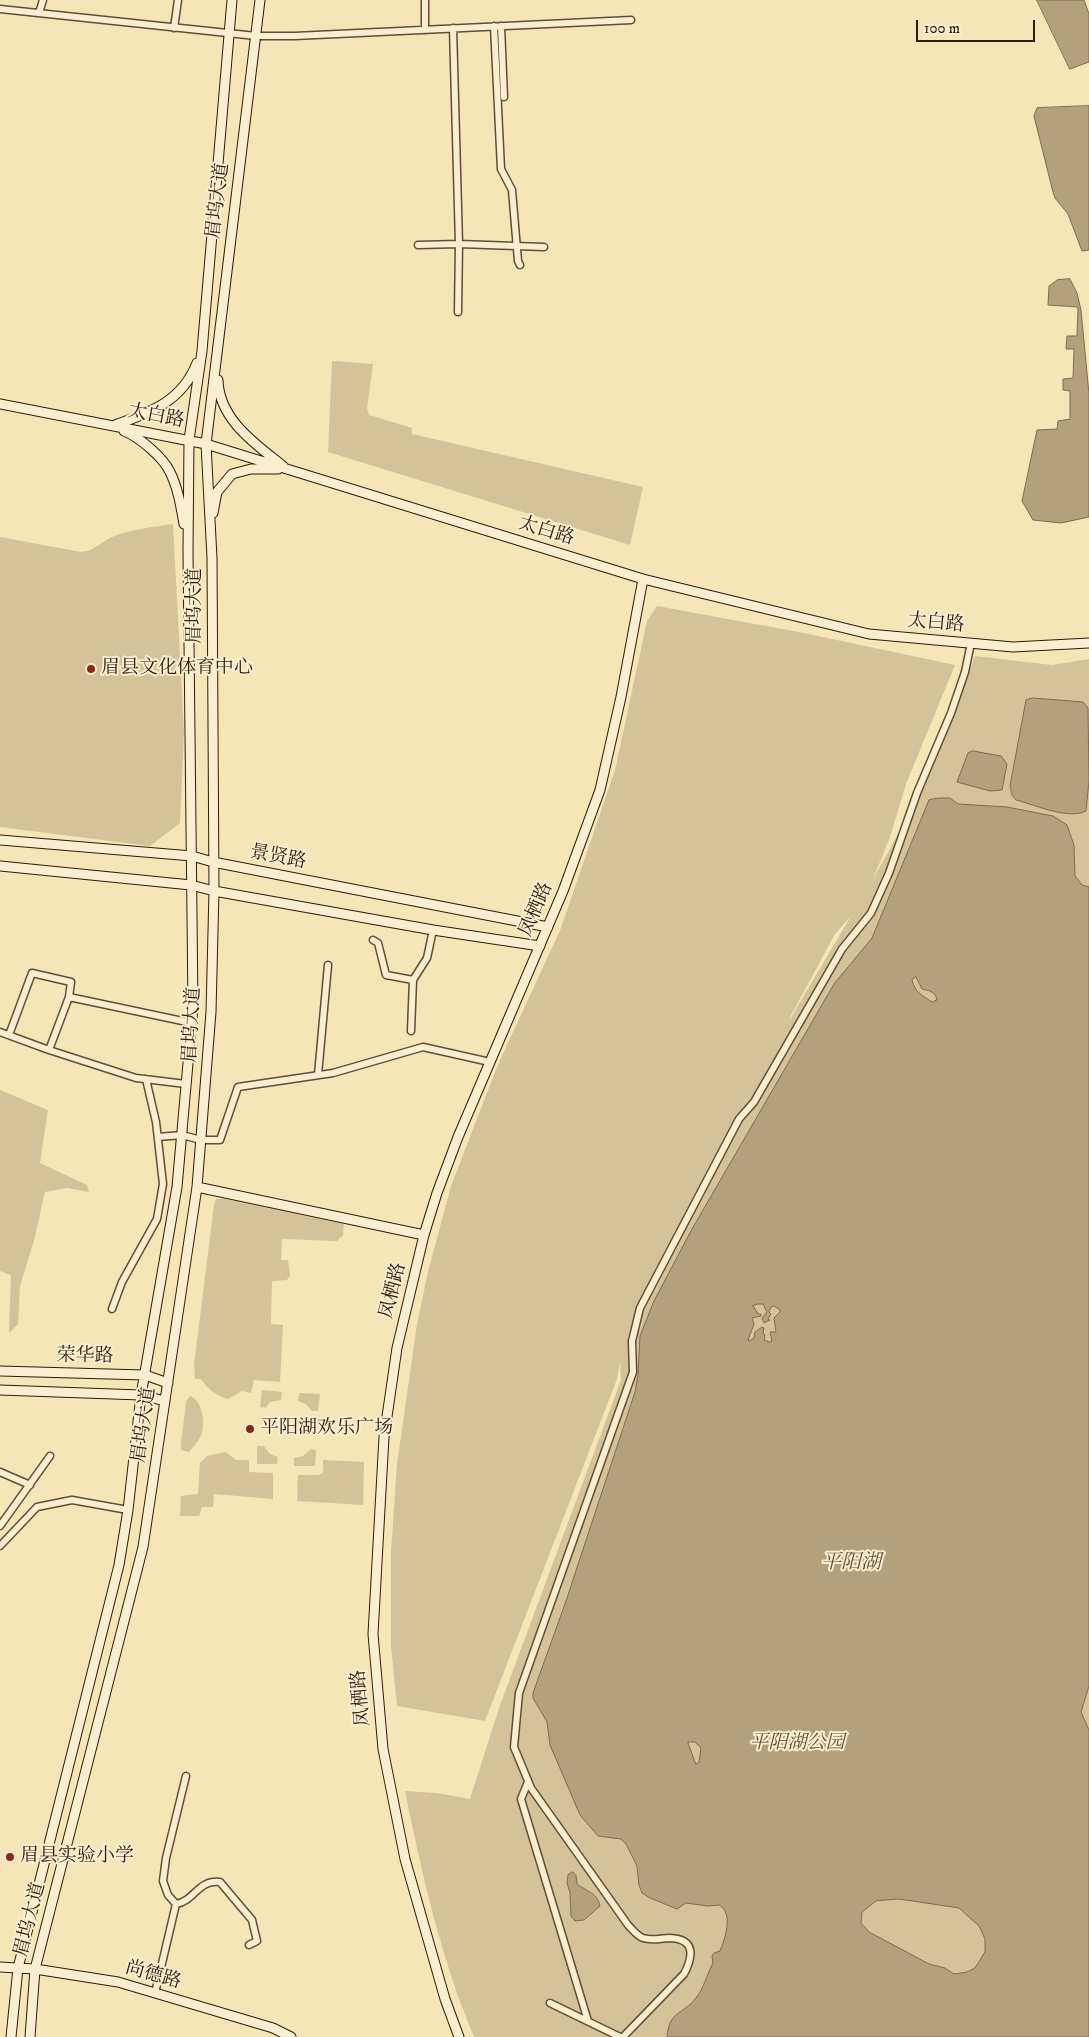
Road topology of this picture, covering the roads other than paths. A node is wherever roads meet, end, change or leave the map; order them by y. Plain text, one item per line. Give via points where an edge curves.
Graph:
1 (42, 0) edge
2 (178, 0) edge
3 (232, 0) edge
4 (260, 0) edge
5 (425, 0) edge
6 (0, 9) edge
7 (39, 13) junction
8 (631, 20) dead end
9 (498, 26) junction
10 (174, 28) junction
11 (453, 28) junction
12 (425, 30) junction
13 (229, 34) junction
14 (256, 36) junction
15 (504, 97) dead end
16 (459, 244) junction
17 (418, 245) dead end
18 (518, 246) junction
19 (544, 247) dead end
20 (520, 265) dead end
21 (458, 312) dead end
22 (202, 351) junction
23 (217, 357) junction
24 (0, 404) edge
25 (113, 425) junction
26 (189, 440) junction
27 (206, 444) junction
28 (287, 469) junction
29 (210, 528) junction
30 (188, 540) junction
31 (643, 579) junction
32 (971, 643) junction
33 (1089, 643) edge
34 (0, 840) edge
35 (192, 856) junction
36 (213, 862) junction
37 (0, 866) edge
38 (191, 885) junction
39 (214, 891) junction
40 (548, 927) junction
41 (433, 930) junction
42 (373, 940) dead end
43 (540, 946) junction
44 (328, 965) dead end
45 (413, 980) junction
46 (69, 997) junction
47 (192, 1023) junction
48 (411, 1031) dead end
49 (0, 1032) edge
50 (9, 1035) junction
51 (48, 1050) junction
52 (490, 1062) junction
53 (318, 1075) junction
54 (146, 1080) junction
55 (186, 1084) junction
56 (182, 1135) junction
57 (158, 1137) junction
58 (201, 1140) junction
59 (197, 1187) junction
60 (424, 1235) junction
61 (112, 1309) dead end
62 (0, 1371) edge
63 (145, 1375) junction
64 (168, 1383) junction
65 (0, 1390) edge
66 (141, 1395) junction
67 (165, 1401) junction
68 (50, 1456) dead end
69 (0, 1472) edge
70 (30, 1486) junction
71 (128, 1510) junction
72 (0, 1526) edge
73 (0, 1546) edge
74 (186, 1776) dead end
75 (528, 1782) junction
76 (176, 1904) junction
77 (249, 1945) dead end
78 (0, 1966) edge
79 (18, 1968) junction
80 (35, 1969) junction
81 (155, 1993) junction
82 (550, 2003) dead end
83 (588, 2021) junction
84 (11, 2037) edge
85 (30, 2037) edge
86 (291, 2037) edge
87 (460, 2037) edge
88 (621, 2037) edge

1 - 7 street
2 - 10 street
3 - 13 main road, 眉坞大道
4 - 14 main road, 眉坞大道
5 - 12 street
6 - 7 street
7 - 10 street
8 - 9 street
9 - 11 street
9 - 15 street
9 - 18 street via 500,169 512,190
10 - 13 street
11 - 12 street
11 - 16 street
12 - 14 street
13 - 14 street
13 - 22 main road, 眉坞大道
14 - 23 main road, 眉坞大道
16 - 17 street
16 - 18 street
16 - 21 street
18 - 19 street
18 - 20 street
22 - 25 main road via 192,377 178,393 148,413
22 - 26 main road, 眉坞大道
23 - 27 main road, 眉坞大道
23 - 28 main road via 218,388 228,415 248,439
24 - 25 main road, 太白路
25 - 26 main road, 太白路
25 - 30 main road via 135,436 170,470
26 - 27 main road, 太白路
26 - 30 main road, 眉坞大道
27 - 28 main road, 太白路
27 - 29 main road, 眉坞大道
28 - 29 main road via 251,469 232,474 217,492
28 - 31 main road, 太白路
29 - 36 main road, 眉坞大道
30 - 35 main road, 眉坞大道
31 - 32 main road, 太白路 via 869,634
31 - 40 main road, 凤栖路 via 600,790
32 - 33 main road, 太白路 via 1013,647
32 - 75 street via 951,713 871,913 842,948 754,1102 740,1119 640,1308 632,1341 633,1372 519,1692 514,1747
34 - 35 main road, 景贤路
35 - 36 main road, 景贤路
35 - 38 main road, 眉坞大道
36 - 39 main road, 眉坞大道
36 - 40 main road, 景贤路
37 - 38 main road
38 - 39 main road
38 - 47 main road, 眉坞大道
39 - 41 main road
39 - 58 main road, 眉坞大道 via 211,1012
40 - 43 main road, 凤栖路
41 - 43 main road
41 - 45 street via 427,958
42 - 45 street via 378,944 386,975
43 - 52 main road, 凤栖路
44 - 53 street
45 - 48 street
46 - 47 street
46 - 50 street via 70,982 32,973
46 - 51 street
47 - 55 main road, 眉坞大道
49 - 50 street
50 - 51 street
51 - 54 street
52 - 53 street via 423,1047
52 - 60 main road, 凤栖路 via 458,1137
53 - 58 street via 238,1087 220,1140
54 - 55 street
54 - 57 street
55 - 56 main road, 眉坞大道
56 - 57 street
56 - 58 street
56 - 63 main road, 眉坞大道 via 177,1187
57 - 61 street via 163,1184 157,1219 122,1282
58 - 59 main road, 眉坞大道
59 - 60 main road
59 - 64 main road, 眉坞大道
60 - 87 main road, 凤栖路 via 397,1348 385,1431 373,1634 383,1749 405,1860 445,1999
62 - 63 main road, 荣华路
63 - 64 main road, 荣华路
63 - 66 main road, 眉坞大道
64 - 67 main road, 眉坞大道
65 - 66 main road, 荣华路
66 - 67 main road, 荣华路
66 - 71 main road, 眉坞大道
67 - 80 main road, 眉坞大道 via 144,1547
68 - 70 street
69 - 70 street
70 - 72 street
71 - 73 street via 72,1500 37,1507
71 - 79 main road, 眉坞大道 via 119,1565
74 - 76 street via 163,1882
75 - 83 street via 521,1799
75 - 88 street via 628,1925 641,1937 671,1938 684,1941 689,1946 690,1963 684,1974
76 - 77 street via 187,1902 210,1881 220,1882 252,1920 257,1941
76 - 81 street
78 - 79 main road, 尚德路
79 - 80 main road, 尚德路
79 - 84 main road, 眉坞大道
80 - 81 main road, 尚德路 via 118,1982
80 - 85 main road, 眉坞大道
81 - 86 main road, 尚德路 via 273,2028
82 - 83 street
83 - 88 street

